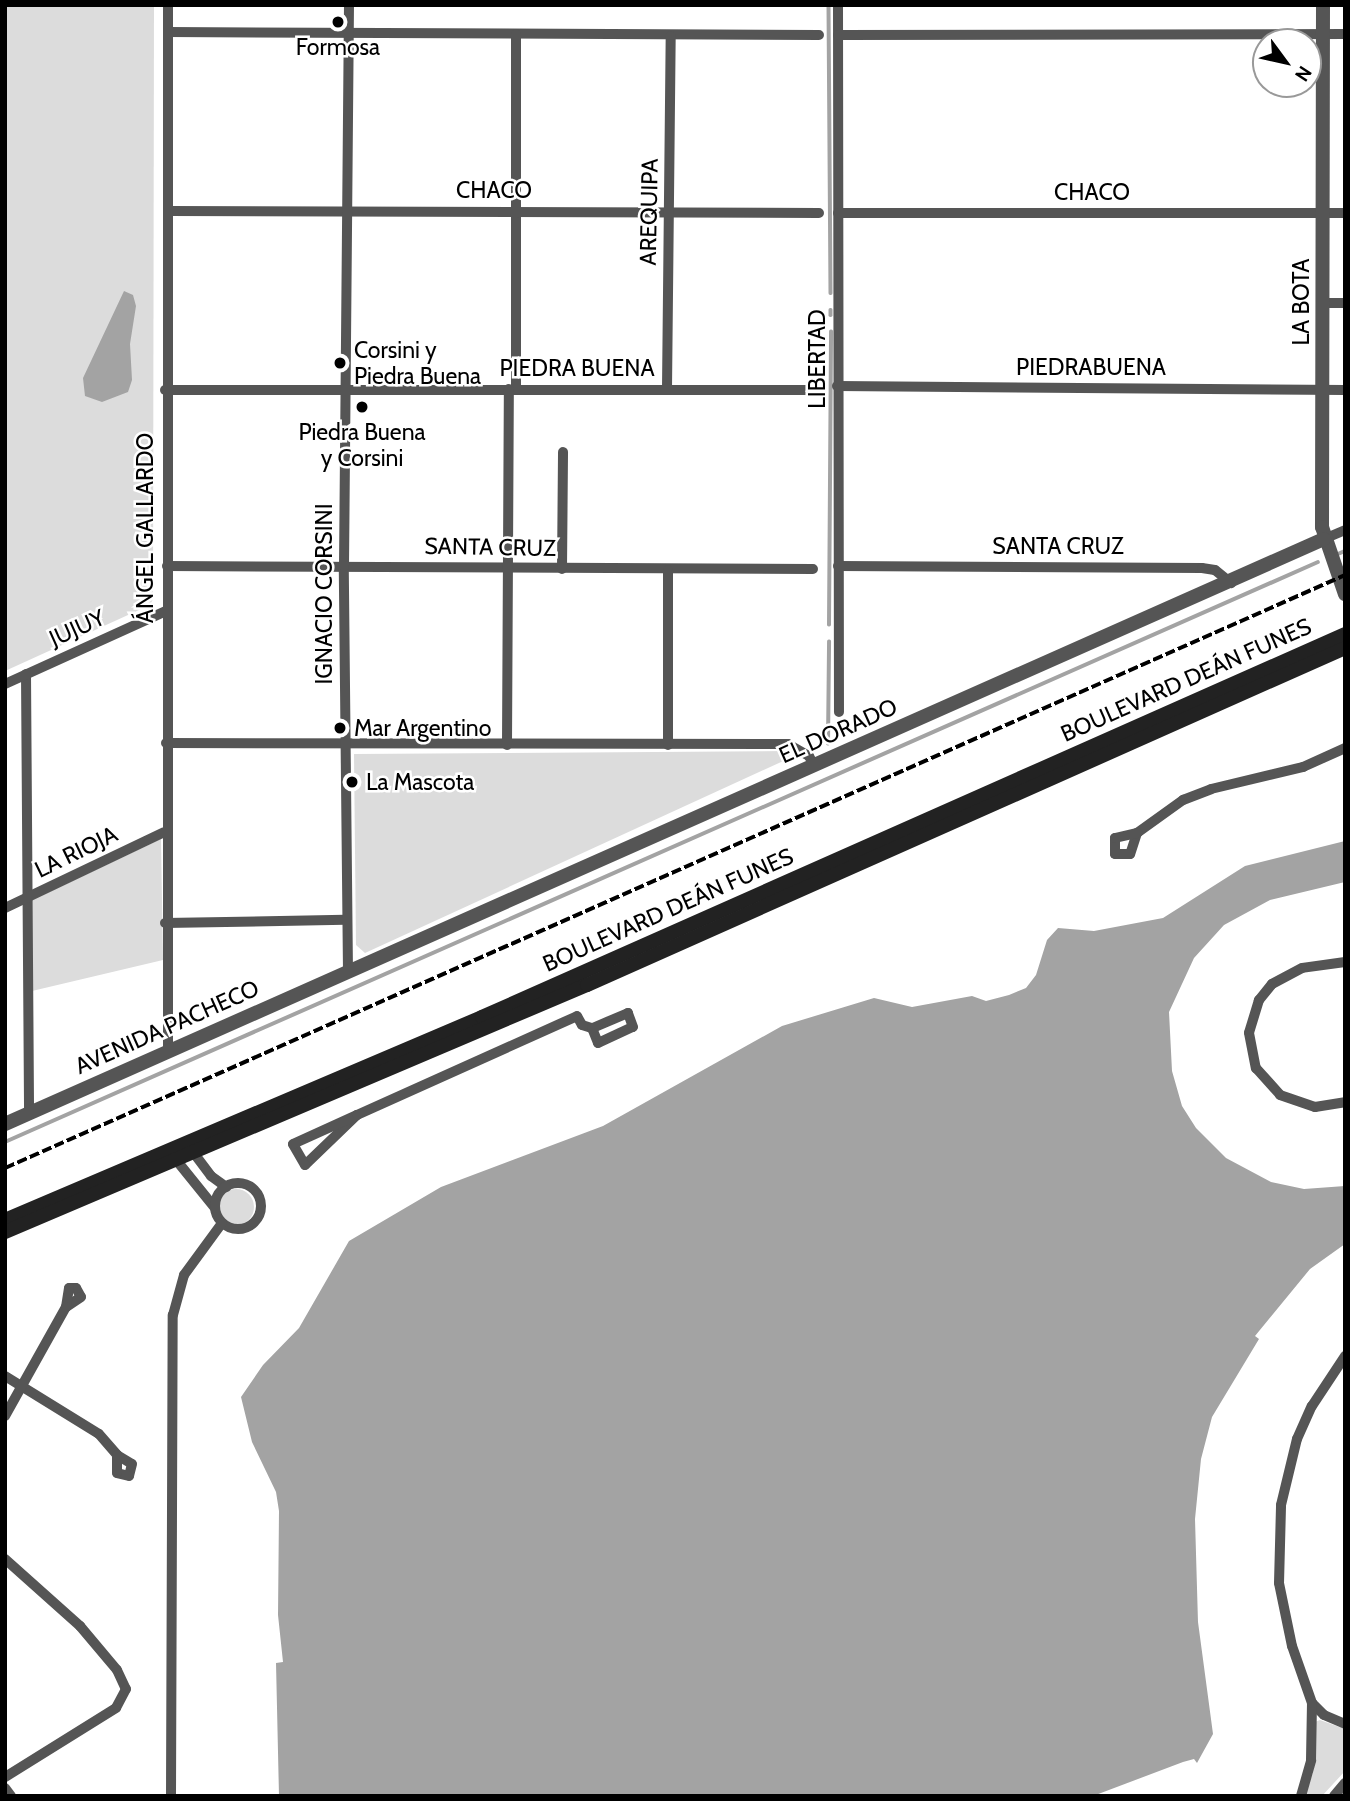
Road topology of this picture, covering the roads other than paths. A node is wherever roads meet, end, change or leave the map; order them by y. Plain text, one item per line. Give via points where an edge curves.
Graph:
1 (168, 5) edge
2 (349, 5) edge
3 (838, 5) edge
4 (1323, 5) edge
5 (168, 32) junction
6 (349, 33) junction
7 (516, 34) junction
8 (1323, 34) junction
9 (1345, 34) edge
10 (818, 35) dead end
11 (838, 35) junction
12 (671, 36) junction
13 (169, 211) junction
14 (348, 211) junction
15 (515, 211) junction
16 (671, 211) junction
17 (1324, 212) junction
18 (1345, 212) edge
19 (819, 213) dead end
20 (838, 213) junction
21 (1324, 303) junction
22 (1345, 303) edge
23 (837, 386) junction
24 (346, 389) junction
25 (512, 389) junction
26 (667, 389) junction
27 (165, 390) junction
28 (820, 390) dead end
29 (1323, 390) junction
30 (1345, 390) edge
31 (563, 452) dead end
32 (1345, 530) edge
33 (1324, 539) junction
34 (167, 566) junction
35 (344, 566) junction
36 (838, 566) junction
37 (508, 569) junction
38 (562, 569) junction
39 (813, 569) dead end
40 (668, 570) junction
41 (1231, 583) junction
42 (1345, 594) edge
43 (166, 611) junction
44 (1345, 634) edge
45 (1345, 648) edge
46 (26, 674) junction
47 (5, 684) edge
48 (839, 712) dead end
49 (166, 743) junction
50 (346, 744) junction
51 (506, 745) junction
52 (668, 745) junction
53 (1345, 748) edge
54 (814, 766) junction
55 (164, 832) junction
56 (1137, 833) dead end
57 (28, 899) junction
58 (5, 908) edge
59 (345, 920) junction
60 (165, 922) junction
61 (1345, 962) edge
62 (348, 972) junction
63 (569, 993) junction
64 (577, 1016) junction
65 (592, 1028) dead end
66 (168, 1051) junction
67 (1345, 1102) edge
68 (29, 1113) junction
69 (357, 1115) junction
70 (5, 1124) edge
71 (191, 1149) junction
72 (173, 1156) junction
73 (226, 1186) junction
74 (215, 1208) junction
75 (5, 1220) edge
76 (222, 1223) junction
77 (5, 1232) edge
78 (66, 1307) dead end
79 (1345, 1356) edge
80 (5, 1376) edge
81 (23, 1385) junction
82 (5, 1416) edge
83 (117, 1455) dead end
84 (5, 1559) edge
85 (1312, 1703) junction
86 (1345, 1724) edge
87 (5, 1777) edge
88 (1345, 1783) edge
89 (5, 1788) edge
90 (11, 1796) edge
91 (171, 1796) edge
92 (1301, 1796) edge
93 (1334, 1796) edge

1 - 5 street, ÁNGEL GALLARDO
2 - 6 street, IGNACIO CORSINI
3 - 11 street, LIBERTAD
4 - 8 street, LA BOTA
5 - 6 street
5 - 13 street, ÁNGEL GALLARDO
6 - 7 street
6 - 14 street, IGNACIO CORSINI
7 - 12 street
7 - 15 street
8 - 9 street
8 - 11 street
8 - 17 street, LA BOTA
10 - 12 street
11 - 20 street, LIBERTAD
12 - 16 street, AREQUIPA
13 - 14 street, CHACO
13 - 27 street, ÁNGEL GALLARDO
14 - 15 street, CHACO
14 - 24 street, IGNACIO CORSINI
15 - 16 street, CHACO
15 - 25 street
16 - 19 street, CHACO
16 - 26 street, AREQUIPA
17 - 18 street, CHACO
17 - 20 street, CHACO
17 - 21 street, LA BOTA
20 - 23 street, LIBERTAD
21 - 22 street
21 - 29 street, LA BOTA
23 - 29 street, PIEDRABUENA
23 - 36 street, LIBERTAD
24 - 25 street, PIEDRA BUENA
24 - 27 street, PIEDRA BUENA
24 - 35 street, IGNACIO CORSINI
25 - 26 street, PIEDRA BUENA
25 - 37 street
26 - 28 street, PIEDRA BUENA
27 - 34 street, ÁNGEL GALLARDO
29 - 30 street, PIEDRABUENA
29 - 33 street, LA BOTA
31 - 38 street
32 - 33 street, EL DORADO
33 - 41 street, EL DORADO
33 - 42 street, LA BOTA
34 - 35 street, SANTA CRUZ
34 - 43 street, ÁNGEL GALLARDO
35 - 37 street, SANTA CRUZ
35 - 50 street, IGNACIO CORSINI
36 - 41 street, SANTA CRUZ via 1202,568 1215,570
36 - 48 street, LIBERTAD
37 - 38 street, SANTA CRUZ
37 - 51 street
38 - 40 street, SANTA CRUZ
39 - 40 street, SANTA CRUZ
40 - 52 street
41 - 54 street, EL DORADO
43 - 46 street, JUJUY
43 - 49 street, ÁNGEL GALLARDO
44 - 71 main road, BOULEVARD DEÁN FUNES
45 - 63 main road, BOULEVARD DEÁN FUNES
46 - 47 street, JUJUY
46 - 57 street
49 - 50 street
49 - 55 street, ÁNGEL GALLARDO
50 - 51 street
50 - 59 street, IGNACIO CORSINI
51 - 52 street
52 - 54 street via 789,744 809,756
53 - 56 street via 1304,767 1211,789 1166,810
54 - 62 street, EL DORADO
55 - 57 street, LA RIOJA
55 - 60 street, ÁNGEL GALLARDO
57 - 58 street, LA RIOJA
57 - 68 street
59 - 60 street
59 - 62 street, IGNACIO CORSINI
60 - 66 street, ÁNGEL GALLARDO
61 - 67 street via 1302,968 1272,984 1259,1000 1249,1033 1256,1068 1280,1095 1315,1107
62 - 66 street, AVENIDA PACHECO
63 - 64 street
63 - 71 main road, BOULEVARD DEÁN FUNES
64 - 65 street via 582,1025
64 - 69 street
66 - 68 street, AVENIDA PACHECO
68 - 70 street, AVENIDA PACHECO
69 - 69 street via 322,1149 305,1165 293,1144
71 - 72 main road, BOULEVARD DEÁN FUNES
71 - 73 street
72 - 74 street
72 - 75 main road, BOULEVARD DEÁN FUNES
72 - 77 main road, BOULEVARD DEÁN FUNES
73 - 74 street
73 - 76 street via 249,1186 260,1197 260,1213 244,1228
74 - 76 street
76 - 91 street via 184,1275 173,1315
78 - 81 street
79 - 85 street via 1312,1406 1297,1439 1277,1543 1284,1615
80 - 81 street
81 - 82 street
81 - 83 street via 99,1434
84 - 87 street via 80,1626 117,1670 126,1689 116,1708
85 - 86 street via 1324,1715
85 - 92 street via 1311,1760
88 - 93 street
89 - 90 street

